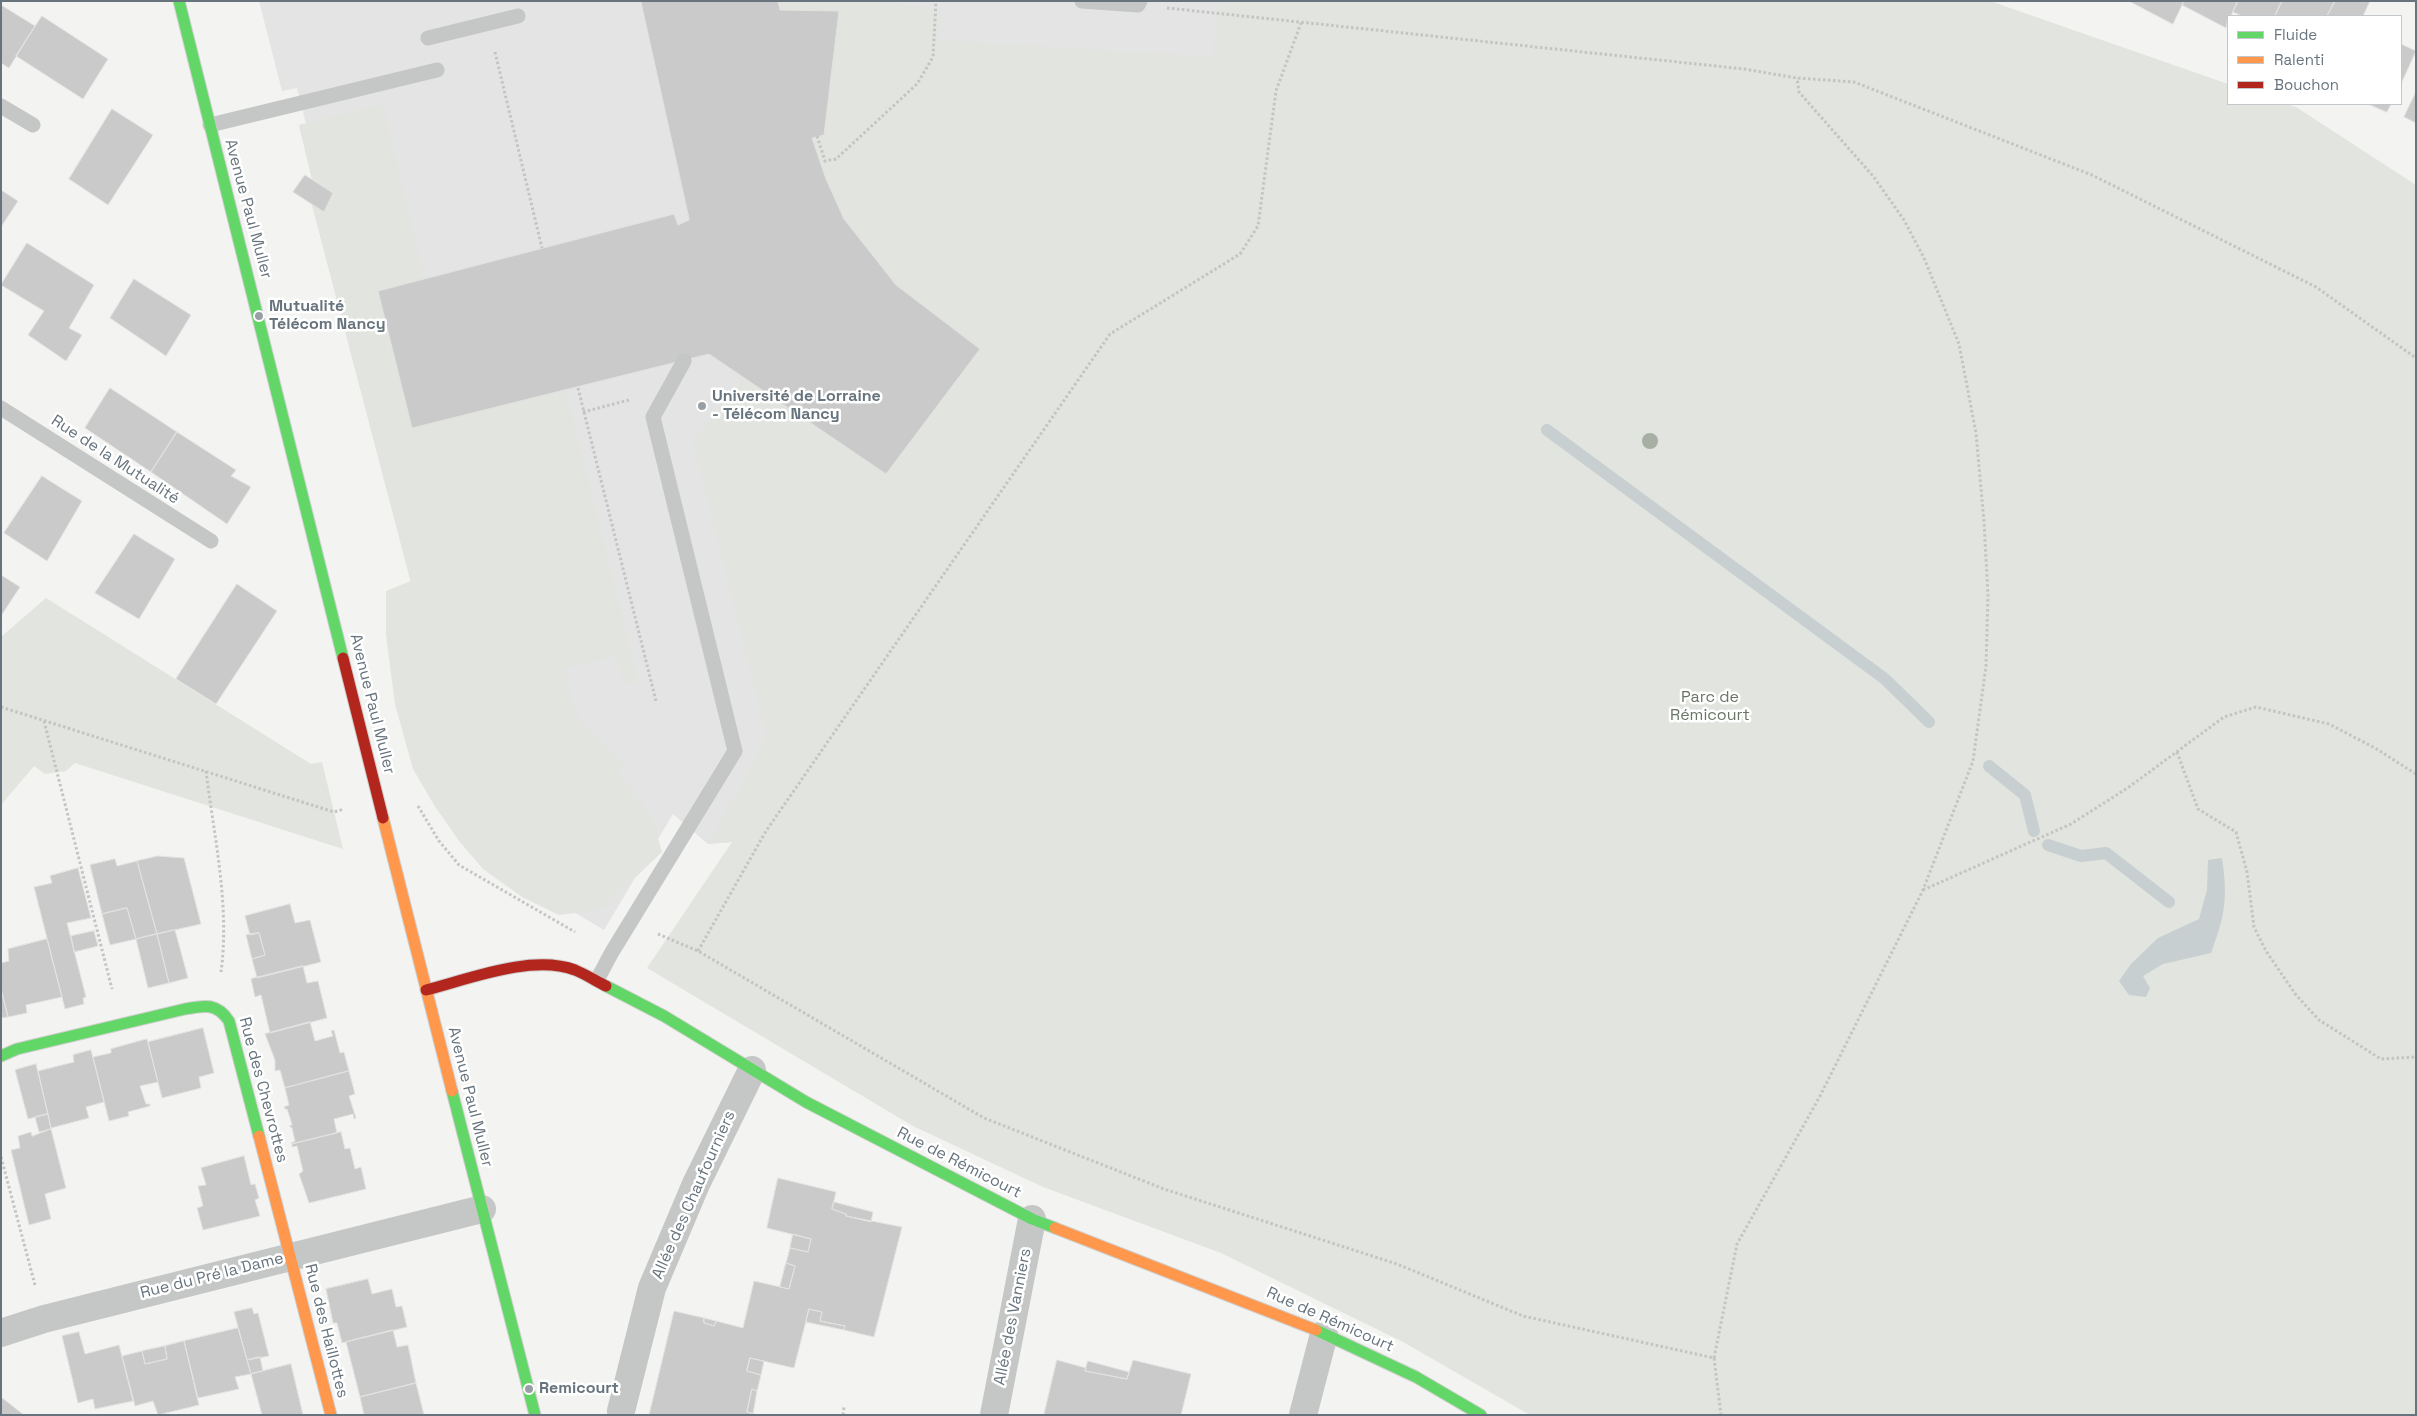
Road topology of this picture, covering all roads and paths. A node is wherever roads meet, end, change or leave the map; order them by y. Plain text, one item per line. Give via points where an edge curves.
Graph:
1 (179, 1) edge
2 (936, 1) edge
3 (1082, 1) edge
4 (1139, 3) edge
5 (518, 16) dead end
6 (1301, 23) junction
7 (476, 26) junction
8 (428, 38) dead end
9 (437, 70) dead end
10 (1797, 78) junction
11 (1, 106) edge
12 (33, 125) dead end
13 (210, 125) junction
14 (817, 136) dead end
15 (542, 248) dead end
16 (2416, 358) edge
17 (684, 361) dead end
18 (578, 388) dead end
19 (631, 400) dead end
20 (1, 408) edge
21 (583, 412) junction
22 (210, 541) dead end
23 (656, 701) dead end
24 (1, 707) edge
25 (44, 721) junction
26 (2177, 752) junction
27 (206, 771) junction
28 (2416, 774) edge
29 (415, 803) dead end
30 (348, 809) dead end
31 (1923, 890) junction
32 (612, 952) junction
33 (597, 980) junction
34 (426, 990) junction
35 (214, 1005) junction
36 (121, 1024) junction
37 (1, 1056) edge
38 (2416, 1057) edge
39 (752, 1070) junction
40 (1, 1157) edge
41 (482, 1209) junction
42 (1032, 1219) junction
43 (290, 1256) junction
44 (44, 1319) junction
45 (1, 1333) edge
46 (1324, 1334) junction
47 (1714, 1358) junction
48 (844, 1407) dead end
49 (621, 1411) dead end
50 (330, 1415) edge
51 (535, 1415) edge
52 (843, 1415) edge
53 (994, 1415) edge
54 (1303, 1415) edge
55 (1481, 1415) edge
56 (1721, 1415) edge

1 - 13 street, Avenue Paul Muller
2 - 14 path via 933,57 917,84 836,159 825,161
3 - 4 lane
4 - 6 path
5 - 7 lane
6 - 10 path via 1734,68
6 - 47 path via 1276,91 1258,226 1240,254 1110,334 766,831 698,951 993,1121 1164,1189 1397,1264 1523,1316
7 - 8 lane
7 - 15 path via 491,41 496,55
9 - 13 lane
10 - 16 path via 1854,82 2092,175 2316,287
10 - 31 path via 1799,92 1873,176 1904,220 1924,258 1959,344 1976,433 1988,594 1986,666 1973,761
11 - 12 lane
13 - 34 street, Avenue Paul Muller
17 - 32 lane via 653,417 735,751
18 - 21 path
19 - 21 path
20 - 22 lane, Rue de la Mutualité
21 - 23 path
24 - 25 path
25 - 27 path
25 - 36 path
26 - 28 path via 2224,717 2256,707 2329,724
26 - 31 path via 2070,824
26 - 38 path via 2198,809 2236,832 2247,872 2254,927 2296,995 2319,1020 2381,1060
27 - 30 path via 334,812
27 - 35 path via 224,940 220,985
29 - 32 path via 459,866
31 - 47 path via 1819,1098 1737,1244
32 - 33 lane
33 - 34 street, Rue de Rémicourt via 574,970 546,965 513,968
33 - 39 street, Rue de Rémicourt via 664,1016
34 - 41 street, Avenue Paul Muller
35 - 36 street via 186,1008
35 - 43 street, Rue des Chevrottes via 223,1010 229,1021
36 - 37 street via 17,1049
39 - 42 street, Rue de Rémicourt via 806,1102
39 - 49 street, Allée des Chaufourniers via 696,1184 656,1278
40 - 44 path
41 - 43 street, Rue du Pré la Dame
41 - 51 street, Avenue Paul Muller
42 - 46 street, Rue de Rémicourt
42 - 53 street, Allée des Vanniers
43 - 44 street, Rue du Pré la Dame
43 - 50 street, Rue des Haillottes
44 - 45 street, Rue du Pré la Dame
46 - 54 street
46 - 55 street, Rue de Rémicourt via 1416,1377
47 - 56 path
48 - 52 path

